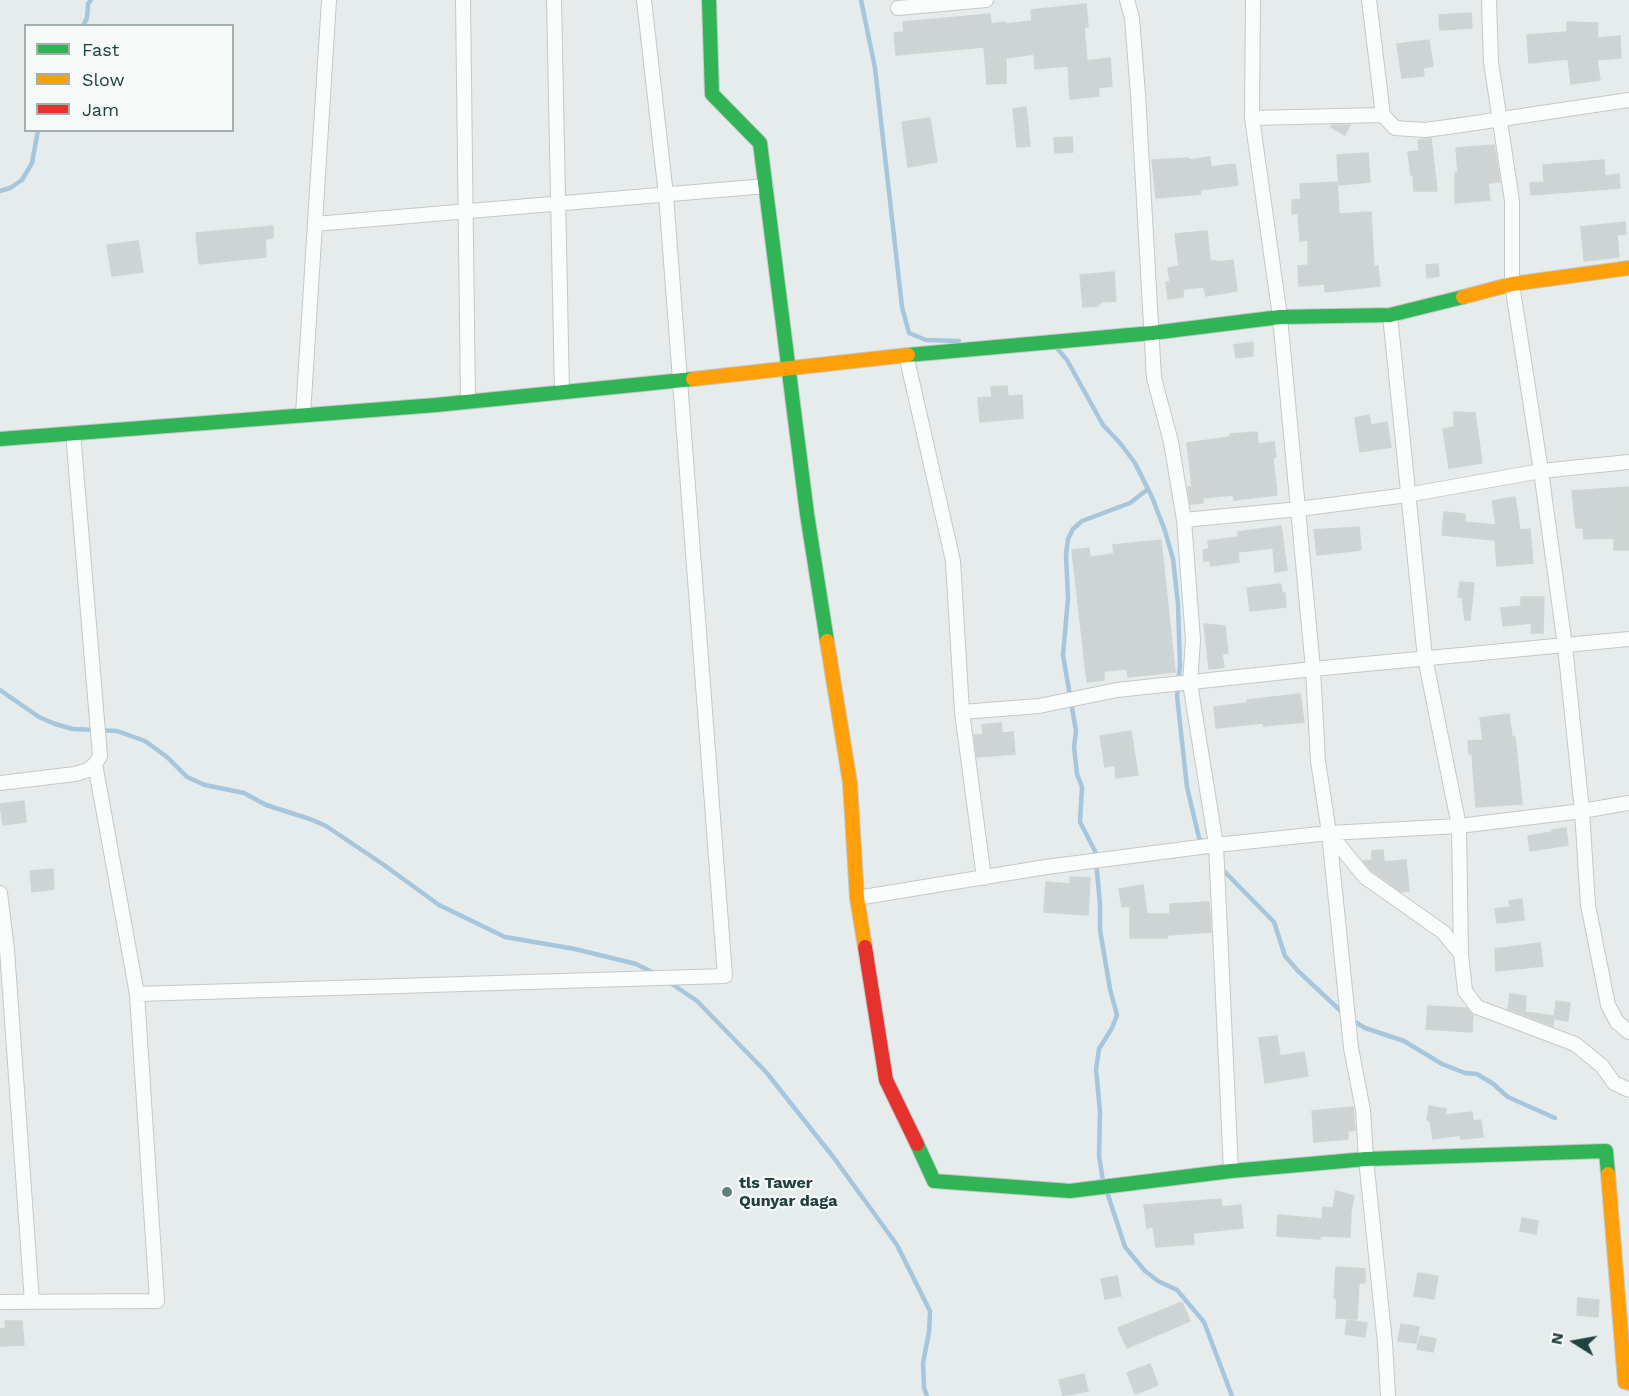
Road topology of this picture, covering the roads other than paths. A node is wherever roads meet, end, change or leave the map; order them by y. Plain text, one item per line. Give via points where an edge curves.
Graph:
1 (329, 0) edge
2 (463, 0) edge
3 (554, 0) edge
4 (644, 0) edge
5 (709, 0) edge
6 (986, 0) edge
7 (1126, 0) edge
8 (1253, 0) edge
9 (1369, 0) edge
10 (1489, 0) edge
11 (898, 8) dead end
12 (1629, 100) edge
13 (1383, 114) junction
14 (1252, 118) junction
15 (1499, 119) junction
16 (766, 186) junction
17 (666, 195) junction
18 (558, 203) junction
19 (465, 211) junction
20 (315, 224) junction
21 (1629, 268) edge
22 (1512, 284) junction
23 (1390, 315) junction
24 (1280, 317) junction
25 (1152, 333) junction
26 (906, 355) junction
27 (788, 367) junction
28 (679, 381) junction
29 (562, 392) junction
30 (468, 402) junction
31 (303, 415) junction
32 (73, 433) junction
33 (0, 439) edge
34 (1629, 462) edge
35 (1541, 471) junction
36 (1407, 495) junction
37 (1299, 509) junction
38 (1184, 520) junction
39 (1629, 639) edge
40 (1565, 646) junction
41 (1425, 658) junction
42 (1314, 669) junction
43 (1190, 683) junction
44 (962, 712) junction
45 (95, 764) junction
46 (0, 783) edge
47 (1629, 803) edge
48 (1582, 811) junction
49 (1459, 826) junction
50 (1329, 833) junction
51 (1216, 845) junction
52 (984, 878) junction
53 (0, 894) edge
54 (858, 898) junction
55 (1461, 954) junction
56 (137, 994) junction
57 (1629, 1032) edge
58 (1629, 1090) edge
59 (1366, 1159) junction
60 (1231, 1171) junction
61 (0, 1302) edge
62 (32, 1302) junction
63 (1629, 1383) edge
64 (1388, 1396) edge

1 - 20 street
2 - 19 street
3 - 18 street
4 - 17 street
5 - 16 street via 712,94 760,143
6 - 11 street
7 - 25 street via 1132,18 1138,94
8 - 14 street
9 - 13 street
10 - 15 street via 1491,62
12 - 15 street
13 - 14 street
13 - 15 street via 1395,128 1425,130
14 - 24 street
15 - 22 street via 1512,201
16 - 17 street
16 - 27 street
17 - 18 street
17 - 28 street
18 - 19 street
18 - 29 street
19 - 20 street
19 - 30 street
20 - 31 street
21 - 22 street
22 - 23 street
22 - 35 street
23 - 24 street
23 - 36 street
24 - 25 street
24 - 37 street
25 - 26 street
25 - 38 street via 1154,378 1171,442
26 - 27 street
26 - 44 street via 953,561
27 - 28 street
27 - 54 street via 850,783
28 - 29 street
28 - 56 street via 725,976
29 - 30 street
30 - 31 street
31 - 32 street
32 - 33 street
32 - 45 street via 100,756
34 - 35 street
35 - 36 street
35 - 40 street
36 - 37 street
36 - 41 street
37 - 38 street
37 - 42 street
38 - 43 street via 1193,640
39 - 40 street
40 - 41 street
40 - 48 street
41 - 42 street
41 - 49 street
42 - 43 street
42 - 50 street via 1318,761
43 - 44 street via 1117,690 1039,706
43 - 51 street
44 - 52 street
45 - 46 street via 75,774
45 - 56 street
47 - 48 street
48 - 49 street
48 - 57 street via 1588,904 1608,1005 1617,1022
49 - 50 street
49 - 55 street
50 - 51 street
50 - 55 street via 1365,877 1443,932
50 - 59 street
51 - 52 street
51 - 60 street
52 - 54 street
53 - 62 street
54 - 60 street via 886,1080 934,1180 1070,1191
55 - 58 street via 1465,992 1477,1007 1575,1044 1602,1066 1614,1083
56 - 62 street via 157,1301
59 - 60 street
59 - 63 street via 1606,1151 1625,1382
59 - 64 street
61 - 62 street

